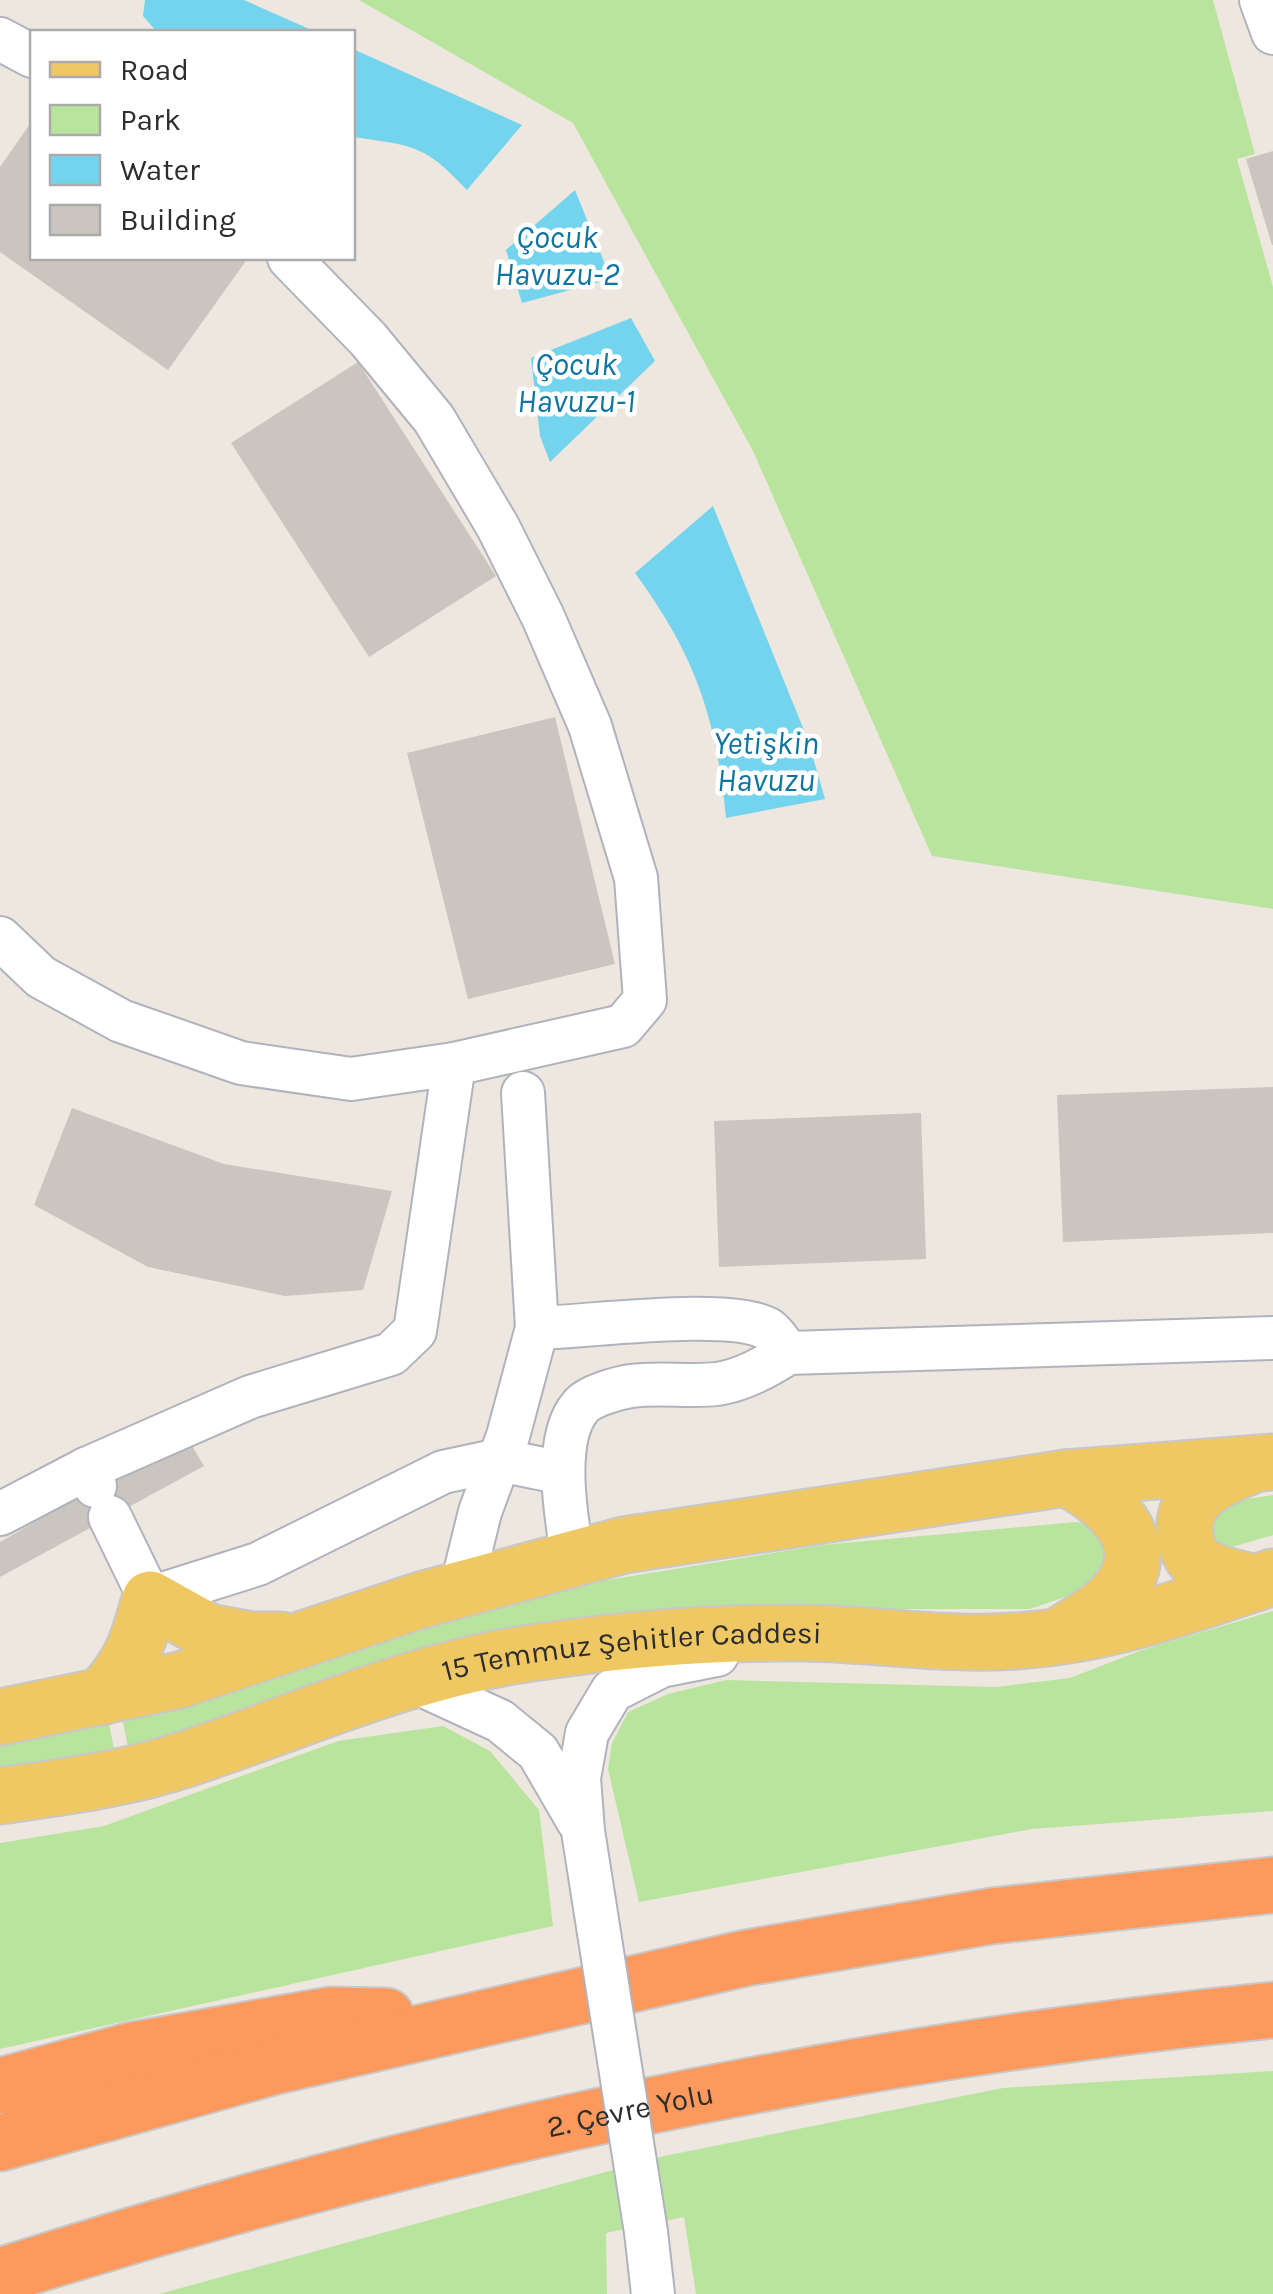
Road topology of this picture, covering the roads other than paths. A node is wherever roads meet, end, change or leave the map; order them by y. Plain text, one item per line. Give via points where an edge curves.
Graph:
1 (1261, 0) edge
2 (1273, 33) edge
3 (0, 38) edge
4 (30, 55) edge
5 (291, 260) edge
6 (0, 938) edge
7 (454, 1064) junction
8 (523, 1093) dead end
9 (537, 1328) junction
10 (1273, 1338) edge
11 (788, 1353) junction
12 (499, 1460) junction
13 (1267, 1462) edge
14 (563, 1472) junction
15 (1066, 1478) junction
16 (97, 1491) junction
17 (0, 1514) edge
18 (573, 1558) junction
19 (1264, 1580) edge
20 (461, 1588) junction
21 (150, 1599) junction
22 (806, 1633) junction
23 (1058, 1637) junction
24 (304, 1640) junction
25 (411, 1680) junction
26 (101, 1697) junction
27 (0, 1716) edge
28 (0, 1796) edge
29 (583, 1830) junction
30 (1273, 1884) edge
31 (1273, 2010) edge
32 (468, 2020) junction
33 (0, 2086) edge
34 (0, 2143) edge
35 (0, 2276) edge
36 (653, 2294) edge

1 - 2 street
3 - 4 street
5 - 7 street via 434,419 498,527 590,726 636,878 645,1000 624,1026
6 - 7 street via 42,977 121,1022 241,1063 351,1079
7 - 16 street via 414,1331 391,1354 250,1397
8 - 9 street
9 - 11 street via 742,1322 770,1330
9 - 12 street
10 - 11 street
11 - 14 street via 758,1372 719,1384 629,1386 583,1402 571,1421
12 - 14 street
12 - 20 street
12 - 21 street via 443,1472 258,1564
13 - 15 main road
13 - 19 main road via 1209,1486 1191,1502 1184,1522 1186,1546 1198,1562 1221,1574
14 - 18 street
15 - 18 main road via 624,1544
15 - 23 main road via 1110,1506 1132,1550 1121,1589
16 - 17 street
16 - 21 street
18 - 20 main road
19 - 23 main road, 15 Temmuz Şehitler Caddesi
20 - 24 main road
21 - 24 main road via 209,1632
21 - 26 main road via 137,1646
22 - 23 main road, 15 Temmuz Şehitler Caddesi via 942,1642
22 - 25 main road, 15 Temmuz Şehitler Caddesi via 682,1636 525,1654
22 - 29 street via 661,1666 612,1690 588,1733 579,1778
24 - 26 main road via 218,1670
25 - 28 main road, 15 Temmuz Şehitler Caddesi via 184,1760
25 - 29 street via 500,1721 538,1752
26 - 27 main road
29 - 36 street, bridge
30 - 32 highway via 868,1936
31 - 35 highway, 2. Çevre Yolu via 912,2056 572,2122 220,2210
32 - 33 highway via 330,2014 132,2050
32 - 34 highway

